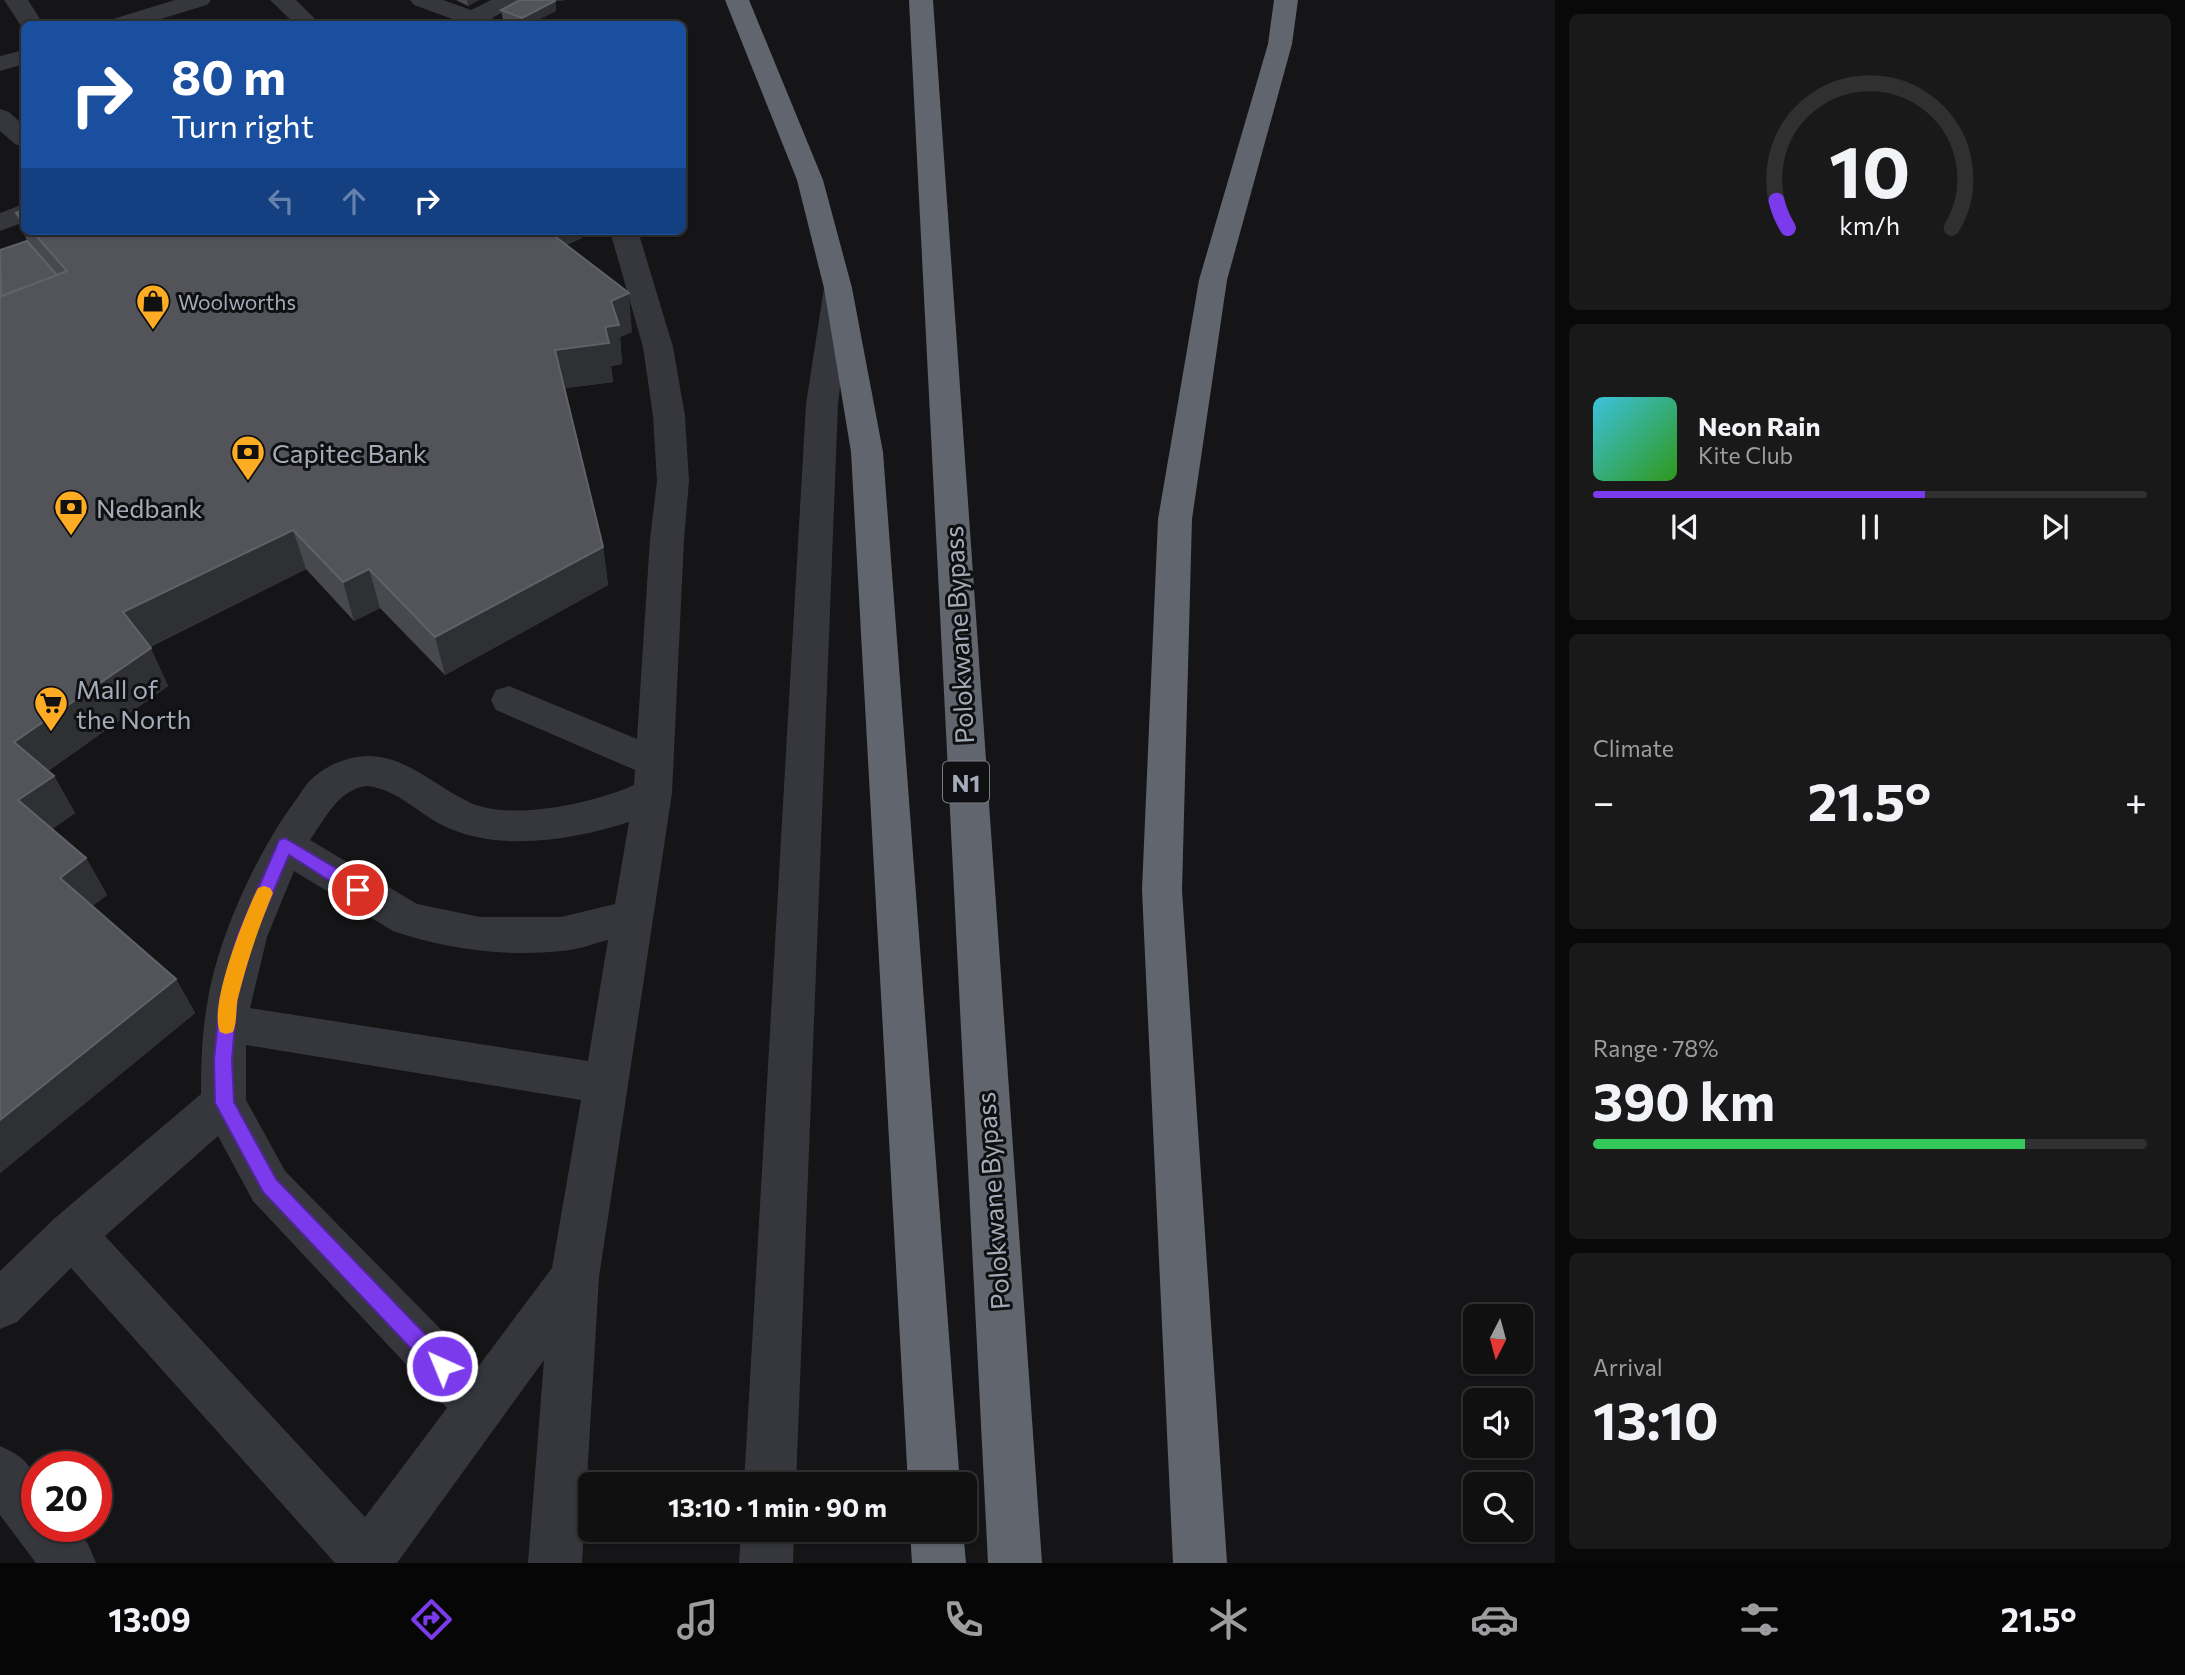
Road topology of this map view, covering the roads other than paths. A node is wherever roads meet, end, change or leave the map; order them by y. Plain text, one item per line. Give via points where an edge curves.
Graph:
1 (16, 0) edge
2 (114, 0) edge
3 (282, 0) edge
4 (422, 0) edge
5 (508, 0) edge
6 (737, 0) edge
7 (921, 0) edge
8 (1286, 0) edge
9 (188, 3) edge
10 (29, 21) edge
11 (125, 21) edge
12 (132, 21) edge
13 (200, 21) edge
14 (305, 21) edge
15 (476, 21) edge
16 (480, 21) edge
17 (21, 58) edge
18 (0, 64) edge
19 (0, 117) edge
20 (21, 136) edge
21 (21, 213) edge
22 (0, 223) edge
23 (625, 235) edge
24 (838, 288) junction
25 (509, 700) dead end
26 (654, 778) junction
27 (285, 845) junction
28 (633, 917) junction
29 (227, 1023) junction
30 (607, 1084) junction
31 (224, 1103) junction
32 (72, 1234) junction
33 (575, 1278) junction
34 (0, 1305) edge
35 (480, 1406) junction
36 (0, 1472) edge
37 (771, 1472) edge
38 (933, 1472) edge
39 (21, 1500) edge
40 (53, 1542) edge
41 (767, 1542) edge
42 (938, 1542) edge
43 (366, 1561) edge
44 (69, 1563) edge
45 (555, 1563) edge
46 (766, 1563) edge
47 (939, 1563) edge
48 (1015, 1563) edge
49 (1200, 1563) edge

1 - 10 lane
2 - 11 lane
3 - 14 lane
4 - 15 lane
5 - 16 lane
6 - 24 highway via 810,180
7 - 48 highway, Polokwane Bypass / N1
8 - 49 highway via 1280,44 1213,280 1175,519 1162,890
9 - 12 lane
9 - 13 lane
17 - 18 lane
19 - 20 lane
21 - 22 lane
23 - 26 lane via 658,347 673,481
24 - 37 lane via 822,404
24 - 38 highway via 867,452
25 - 26 lane
26 - 27 lane via 617,810 522,825 489,824 458,815 389,773 348,774 327,787
26 - 28 lane
27 - 28 lane via 408,919 480,934 561,934
27 - 29 lane via 246,937
28 - 30 lane
29 - 30 lane
29 - 31 lane
30 - 33 lane
31 - 32 lane
31 - 35 lane via 269,1185
32 - 34 lane
32 - 43 lane
33 - 35 lane
33 - 45 lane
35 - 43 lane
36 - 39 lane
40 - 44 lane
41 - 46 lane
42 - 47 highway

